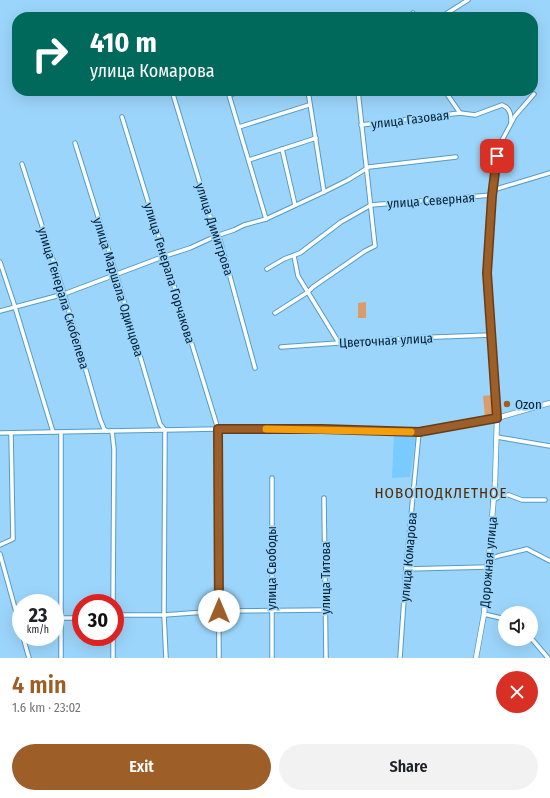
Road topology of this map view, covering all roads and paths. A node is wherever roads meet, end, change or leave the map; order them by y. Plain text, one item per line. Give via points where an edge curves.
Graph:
1 (468, 0) edge
2 (449, 12) edge
3 (174, 96) edge
4 (229, 96) edge
5 (308, 96) edge
6 (358, 96) edge
7 (448, 96) edge
8 (532, 96) edge
9 (309, 105) junction
10 (460, 113) junction
11 (122, 117) dead end
12 (511, 122) junction
13 (361, 125) junction
14 (239, 127) junction
15 (316, 138) junction
16 (75, 144) dead end
17 (282, 149) junction
18 (456, 157) dead end
19 (249, 160) junction
20 (22, 164) dead end
21 (366, 168) junction
22 (550, 173) edge
23 (492, 190) junction
24 (324, 192) junction
25 (492, 196) junction
26 (371, 204) junction
27 (295, 205) junction
28 (266, 219) junction
29 (216, 236) junction
30 (165, 256) junction
31 (294, 256) junction
32 (0, 262) edge
33 (267, 269) dead end
34 (116, 274) junction
35 (308, 292) junction
36 (64, 294) junction
37 (15, 307) junction
38 (0, 311) edge
39 (275, 313) dead end
40 (491, 334) junction
41 (339, 343) junction
42 (281, 347) dead end
43 (256, 368) dead end
44 (550, 403) edge
45 (497, 418) junction
46 (218, 429) junction
47 (165, 430) junction
48 (107, 431) junction
49 (112, 431) junction
50 (53, 432) junction
51 (419, 432) junction
52 (0, 433) edge
53 (10, 433) junction
54 (61, 433) junction
55 (497, 437) junction
56 (550, 446) edge
57 (272, 478) dead end
58 (324, 498) dead end
59 (493, 500) junction
60 (546, 500) dead end
61 (0, 544) edge
62 (0, 554) edge
63 (488, 560) junction
64 (550, 561) edge
65 (488, 567) junction
66 (406, 569) junction
67 (60, 594) edge
68 (113, 594) edge
69 (12, 598) edge
70 (325, 610) junction
71 (219, 611) junction
72 (271, 611) junction
73 (164, 614) junction
74 (484, 614) junction
75 (124, 615) edge
76 (498, 617) edge
77 (26, 646) edge
78 (60, 646) edge
79 (113, 646) edge
80 (538, 646) edge
81 (29, 658) edge
82 (60, 658) edge
83 (113, 658) edge
84 (166, 658) edge
85 (219, 658) edge
86 (272, 658) edge
87 (326, 658) edge
88 (400, 658) edge
89 (476, 658) edge
90 (548, 658) edge

1 - 2 street
3 - 29 street, улица Димитрова
4 - 14 street
5 - 9 street
6 - 13 street
7 - 10 street
8 - 12 street
9 - 14 street
9 - 15 street
10 - 12 street, улица Газовая via 475,115 502,105 509,110
10 - 13 street, улица Газовая
11 - 30 street, улица Генерала Горчакова
12 - 23 street via 500,144
13 - 21 street
14 - 19 street
15 - 17 street
15 - 24 street
16 - 34 street, улица Маршала Одинцова
17 - 19 street
17 - 27 street
18 - 21 street
19 - 28 street
20 - 36 street, улица Генерала Скобелева
21 - 24 street
21 - 26 street
22 - 23 street
23 - 25 street
24 - 27 street
25 - 26 street, улица Северная
25 - 40 street via 487,273
26 - 31 street
26 - 35 street via 375,246
27 - 28 street
28 - 29 street
29 - 30 street
29 - 43 street, улица Димитрова via 220,240
30 - 34 street
30 - 46 street, улица Генерала Горчакова
31 - 33 street
31 - 35 street via 297,274
32 - 37 street
34 - 36 street
34 - 47 street, улица Маршала Одинцова via 160,424
35 - 39 street
35 - 41 street
36 - 37 street
36 - 48 street, улица Генерала Скобелева via 100,419
37 - 38 street
37 - 50 street
40 - 41 street, Цветочная улица
40 - 45 street
41 - 42 street, Цветочная улица
44 - 45 street
45 - 51 street
45 - 55 street, Дорожная улица
46 - 47 street
46 - 51 street
46 - 71 street
47 - 49 street
47 - 73 street
48 - 49 street
48 - 54 street
49 - 68 street
50 - 53 street
50 - 54 street
51 - 66 street, улица Комарова
52 - 53 street
53 - 61 street via 13,539
54 - 67 street
55 - 56 street
55 - 59 street, Дорожная улица
57 - 72 street, улица Свободы
58 - 70 street, улица Титова
59 - 60 street via 503,495 522,500
59 - 63 street, Дорожная улица
62 - 69 street
63 - 64 street via 527,549
63 - 65 street, Дорожная улица
65 - 66 street
65 - 74 street, Дорожная улица
66 - 88 street, улица Комарова
70 - 72 street
70 - 87 street, улица Титова
71 - 72 street
71 - 73 street
71 - 85 street
72 - 86 street, улица Свободы
73 - 75 street
73 - 84 street
74 - 76 street
74 - 89 street, Дорожная улица
77 - 81 street
78 - 82 street
79 - 83 street
80 - 90 street

